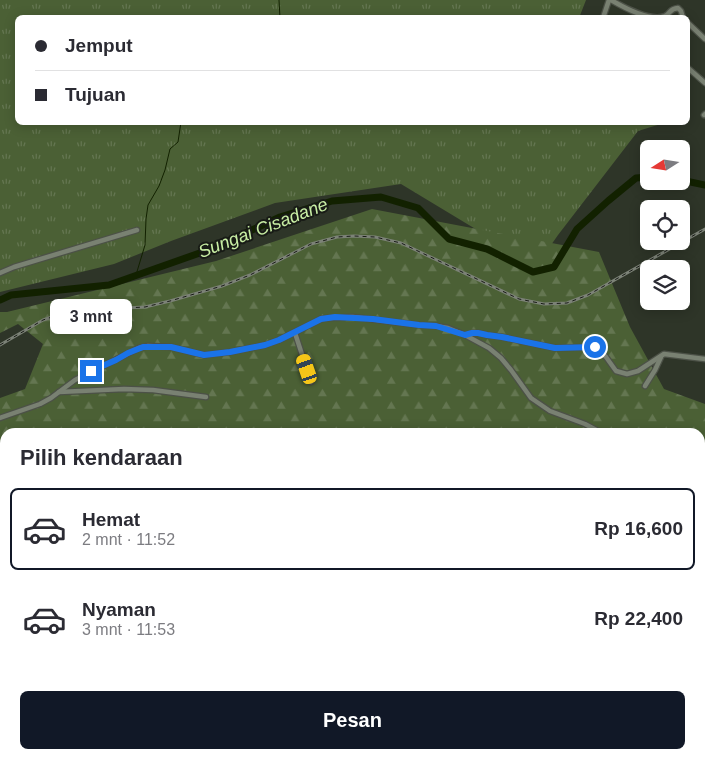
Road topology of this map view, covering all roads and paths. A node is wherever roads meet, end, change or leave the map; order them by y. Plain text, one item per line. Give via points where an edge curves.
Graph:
1 (610, 0) edge
2 (603, 15) edge
3 (644, 15) edge
4 (667, 15) edge
5 (683, 15) edge
6 (690, 25) edge
7 (705, 39) edge
8 (690, 70) edge
9 (705, 83) edge
10 (137, 230) dead end
11 (0, 273) edge
12 (295, 332) junction
13 (465, 335) junction
14 (661, 357) junction
15 (705, 359) edge
16 (311, 382) dead end
17 (645, 386) dead end
18 (58, 392) junction
19 (206, 397) dead end
20 (0, 418) edge
21 (594, 428) edge

1 - 2 street
1 - 3 street
4 - 5 street via 678,8
6 - 7 street
8 - 9 street
10 - 11 street
12 - 13 street via 321,319 341,317 436,326
12 - 16 street
12 - 18 street via 265,345 213,355 165,346 139,348
13 - 14 street via 478,333 555,348 595,347 616,371 627,374
13 - 21 street via 497,354 531,398 550,411
14 - 15 street via 664,354
14 - 17 street
18 - 19 street via 124,389
18 - 20 street via 35,406

